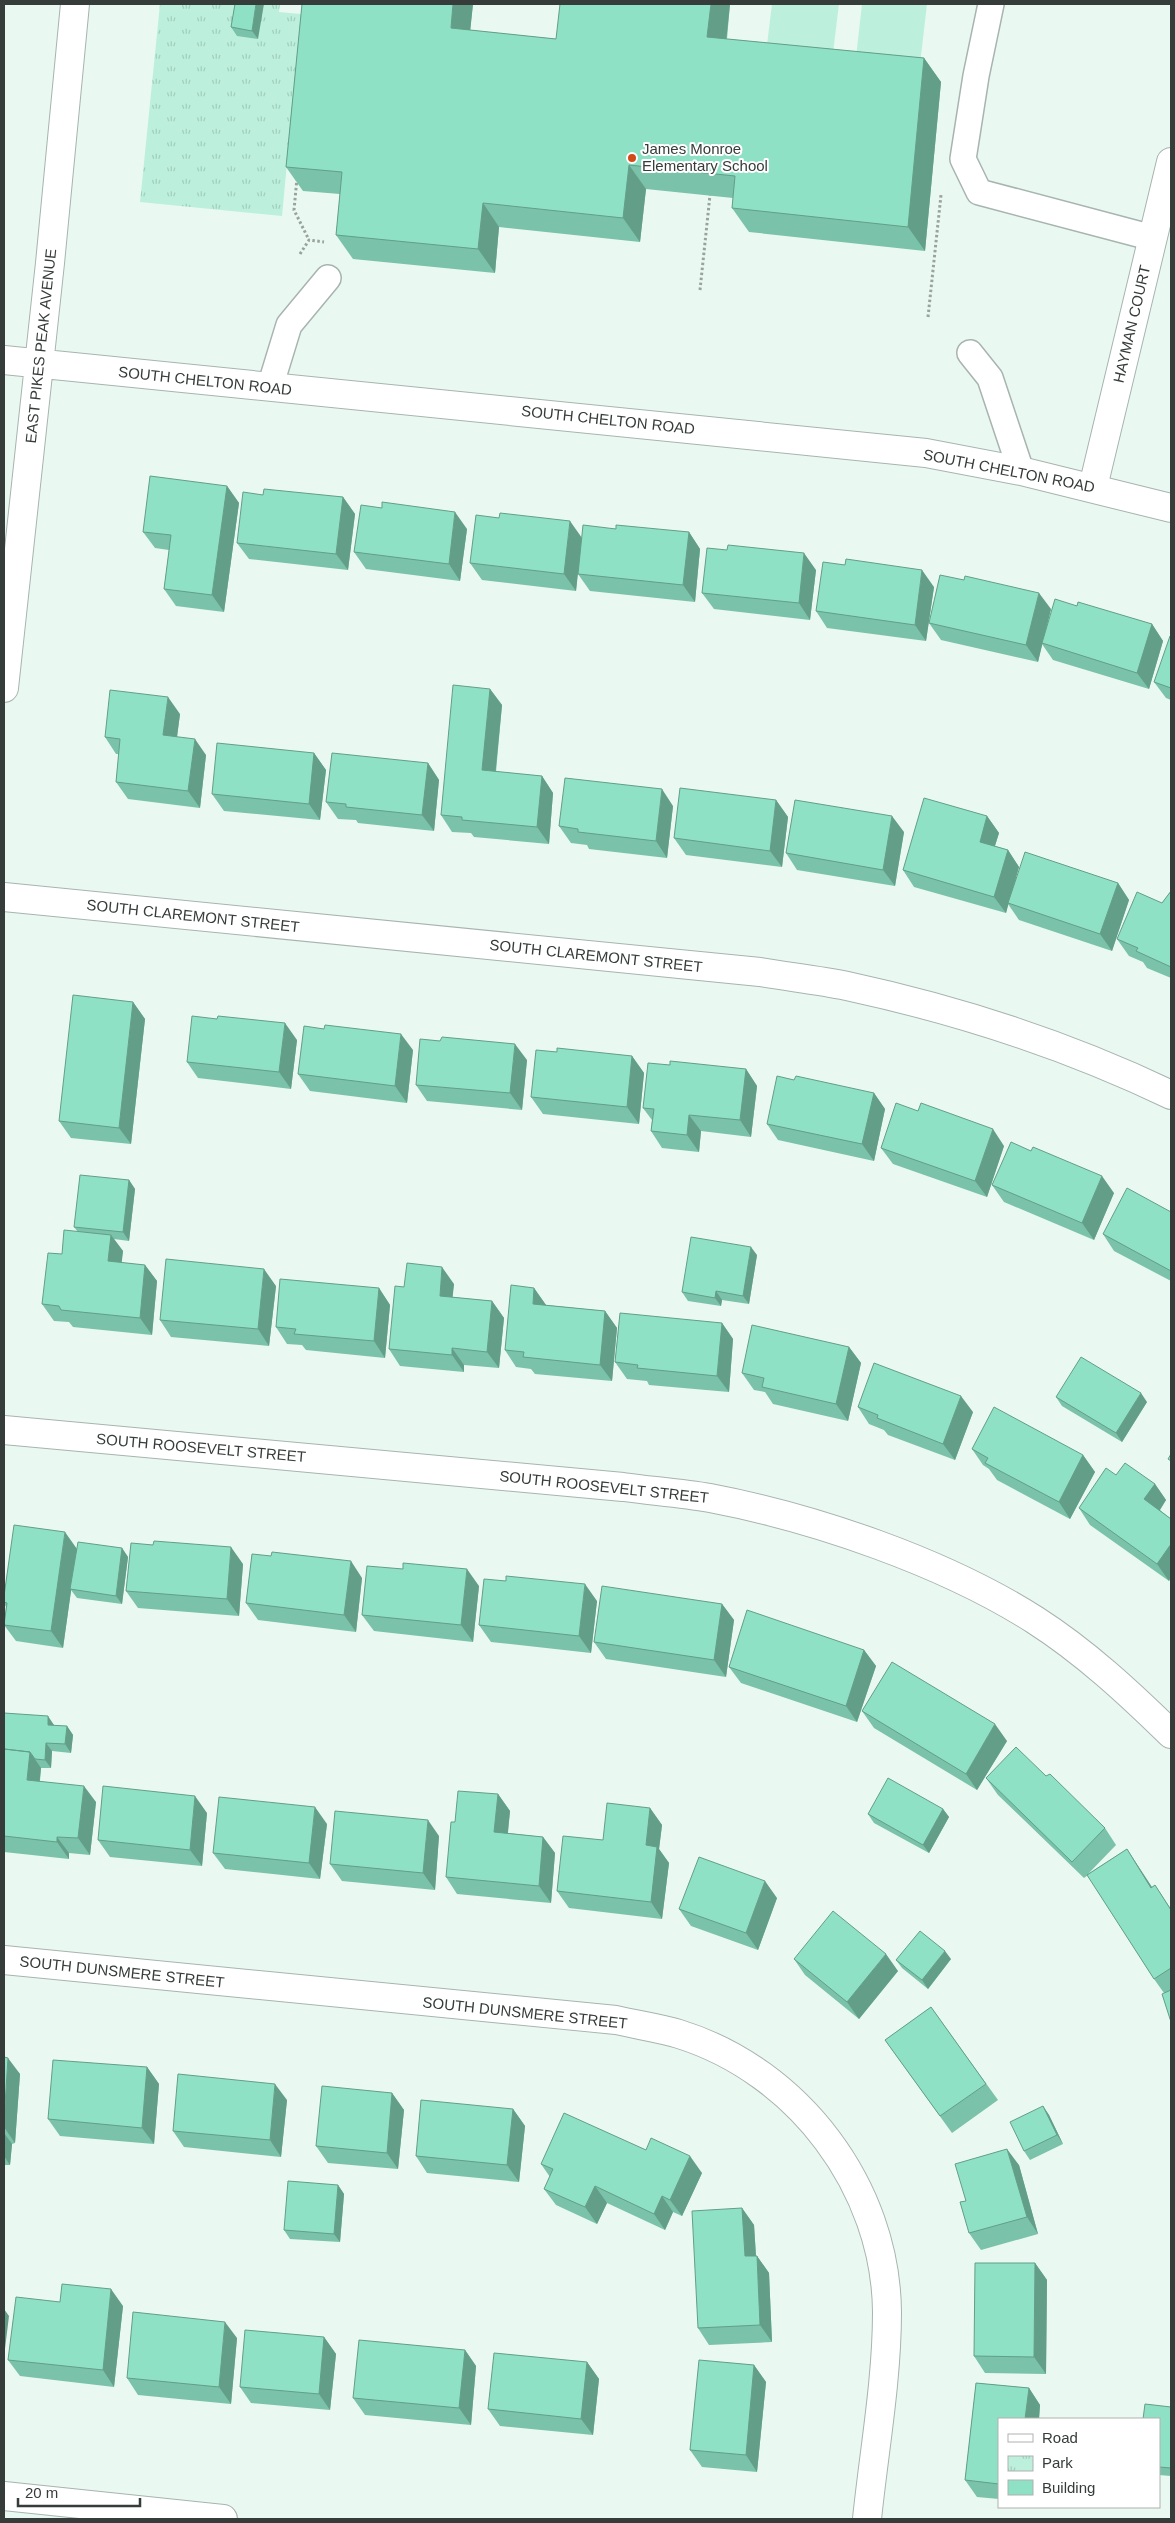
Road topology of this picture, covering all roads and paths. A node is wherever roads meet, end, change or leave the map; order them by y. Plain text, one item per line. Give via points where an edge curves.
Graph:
1 (75, 4) edge
2 (992, 4) edge
3 (1171, 162) edge
4 (298, 170) edge
5 (710, 195) edge
6 (1153, 238) junction
7 (309, 240) dead end
8 (328, 278) dead end
9 (700, 290) dead end
10 (970, 353) dead end
11 (4, 360) edge
12 (39, 364) junction
13 (270, 387) junction
14 (1021, 471) junction
15 (1093, 487) junction
16 (1171, 508) edge
17 (4, 688) edge
18 (4, 897) edge
19 (1171, 1095) edge
20 (4, 1430) edge
21 (1171, 1734) edge
22 (4, 1960) edge
23 (4, 2496) edge
24 (223, 2519) edge
25 (867, 2519) edge

1 - 12 street, EAST PIKES PEAK AVENUE
2 - 6 lane via 963,159 979,192
3 - 6 street, HAYMAN COURT
4 - 7 path via 294,210
5 - 9 path
6 - 15 street, HAYMAN COURT
8 - 13 lane via 289,325
10 - 14 lane via 990,378
11 - 12 street, SOUTH CHELTON ROAD
12 - 13 street, SOUTH CHELTON ROAD
12 - 17 street, EAST PIKES PEAK AVENUE
13 - 14 street, SOUTH CHELTON ROAD via 831,442 926,453
14 - 15 street, SOUTH CHELTON ROAD
15 - 16 street, SOUTH CHELTON ROAD
18 - 19 street, SOUTH CLAREMONT STREET via 760,972 846,986 930,1006 1035,1039
20 - 21 street, SOUTH ROOSEVELT STREET via 623,1487 710,1498 785,1517 928,1564 1035,1620 1094,1663
22 - 25 street, SOUTH DUNSMERE STREET via 616,2020 679,2034 761,2074 794,2102 830,2143 856,2182 874,2227 884,2269 887,2312
23 - 24 street

